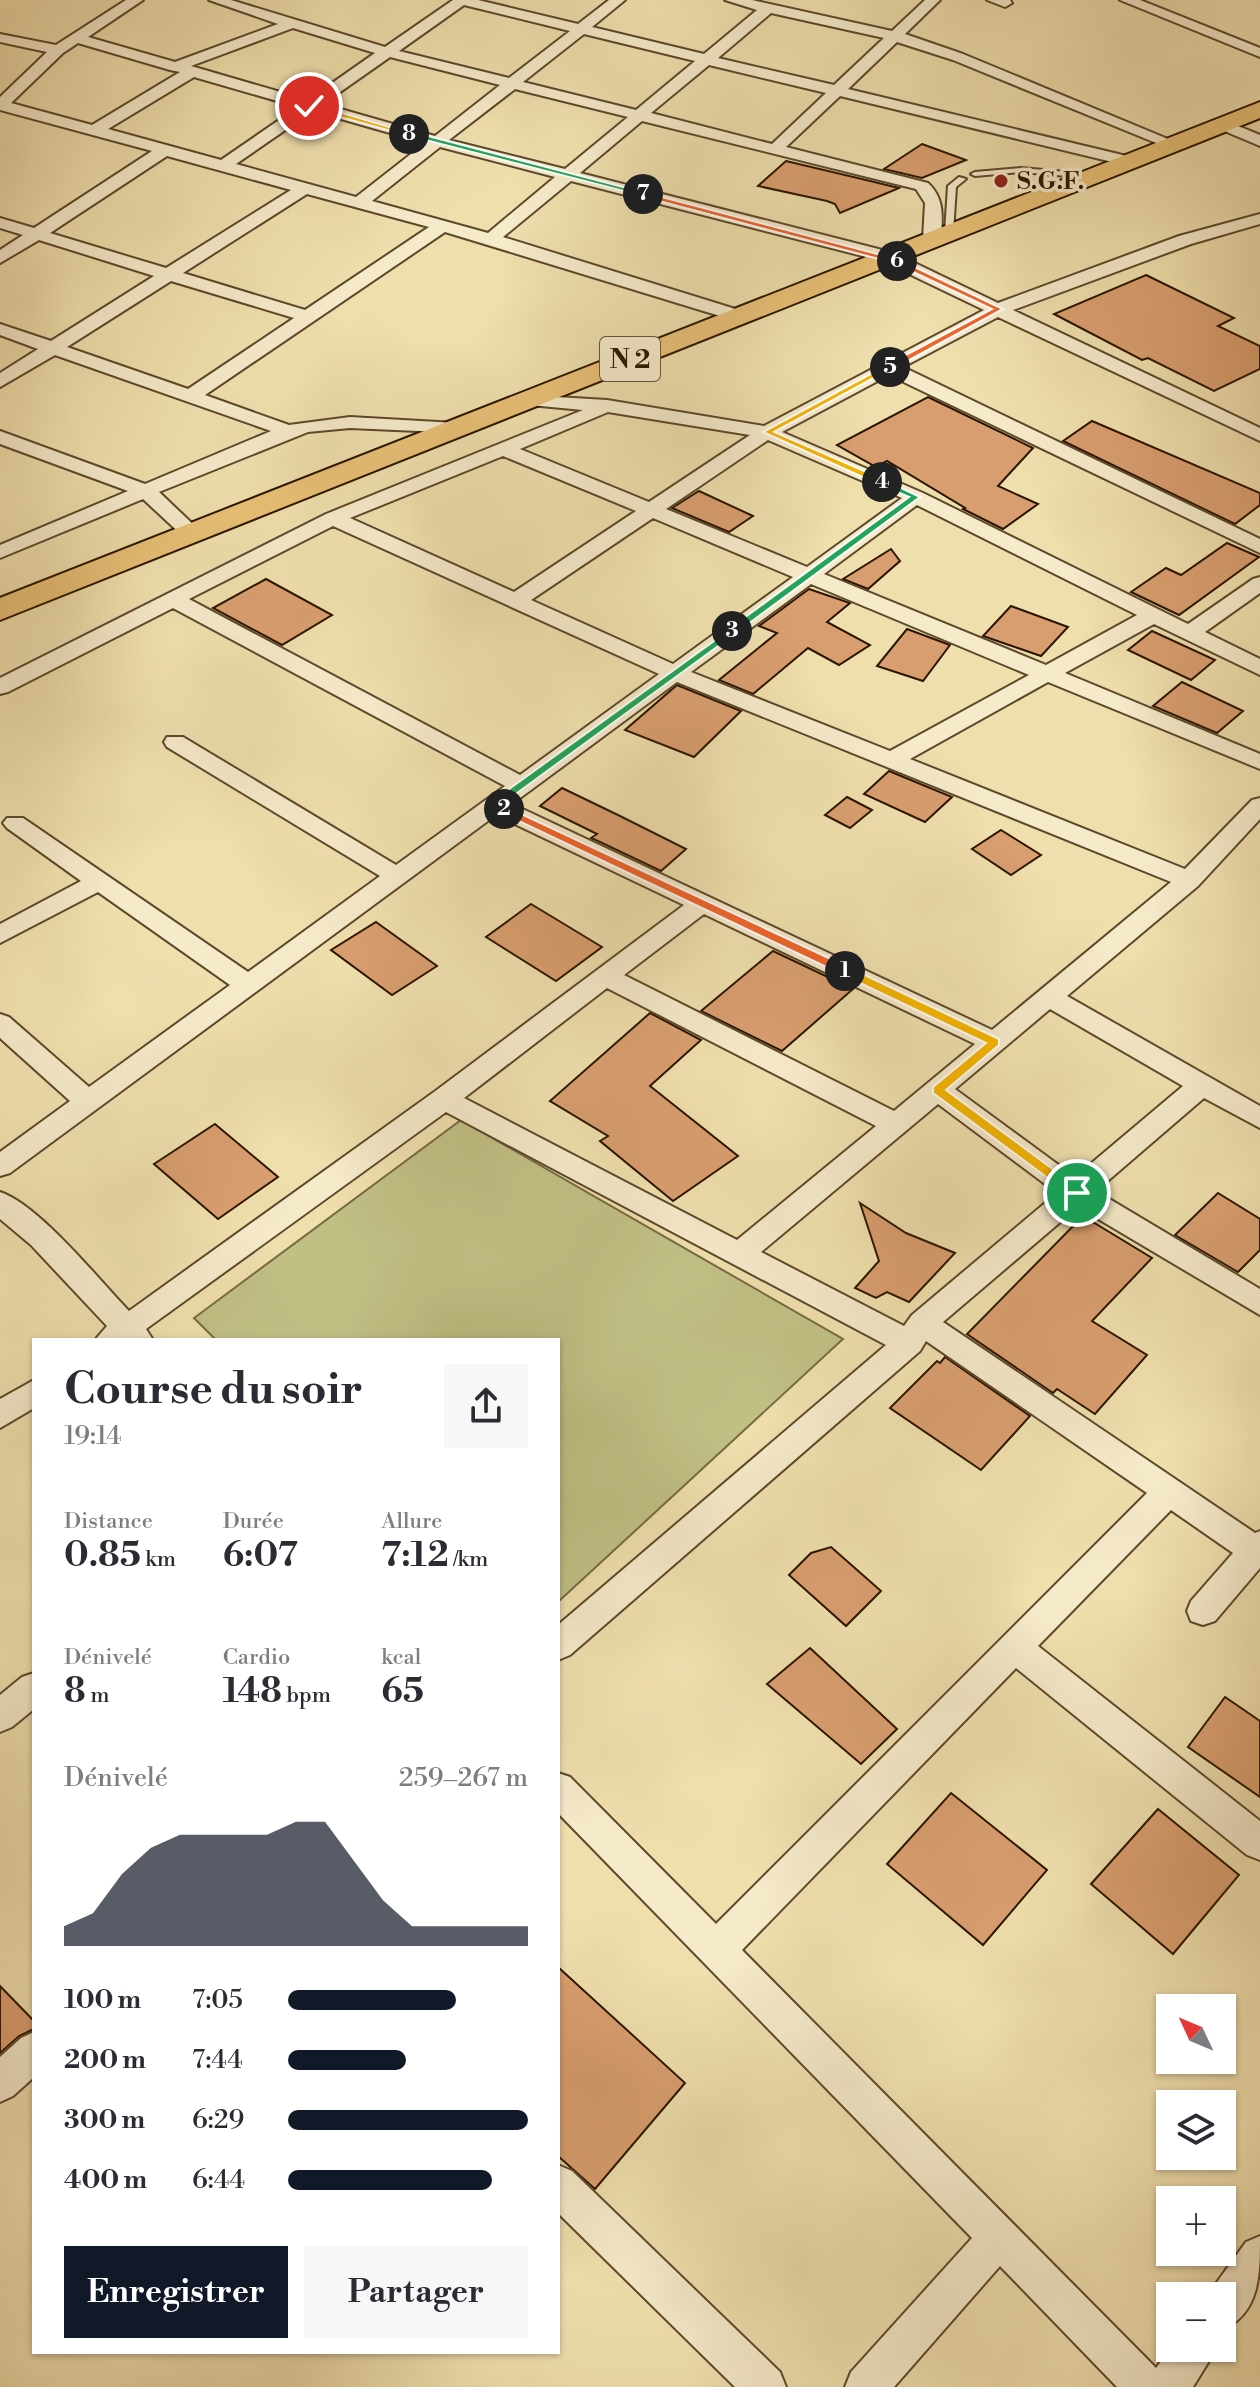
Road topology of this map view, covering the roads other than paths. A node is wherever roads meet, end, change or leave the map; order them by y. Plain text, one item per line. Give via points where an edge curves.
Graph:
1 (216, 0) edge
2 (461, 0) edge
3 (618, 0) edge
4 (732, 0) edge
5 (933, 0) edge
6 (1127, 0) edge
7 (129, 1) edge
8 (768, 5) edge
9 (291, 24) junction
10 (580, 30) junction
11 (895, 36) junction
12 (0, 38) edge
13 (76, 38) junction
14 (58, 50) junction
15 (387, 52) junction
16 (1260, 53) edge
17 (707, 59) junction
18 (183, 70) junction
19 (513, 83) junction
20 (838, 90) junction
21 (0, 105) edge
22 (309, 106) junction
23 (1260, 109) edge
24 (640, 115) junction
25 (1221, 124) junction
26 (94, 131) junction
27 (1260, 141) edge
28 (438, 142) junction
29 (1172, 144) junction
30 (775, 149) junction
31 (165, 150) junction
32 (1129, 161) junction
33 (223, 166) junction
34 (975, 174) dead end
35 (568, 175) junction
36 (1090, 176) junction
37 (962, 179) dead end
38 (305, 188) junction
39 (359, 203) junction
40 (1260, 219) edge
41 (0, 223) edge
42 (442, 226) junction
43 (40, 235) junction
44 (940, 235) junction
45 (491, 239) junction
46 (888, 257) junction
47 (0, 258) edge
48 (168, 274) junction
49 (999, 309) junction
50 (739, 316) junction
51 (308, 317) junction
52 (0, 329) edge
53 (53, 347) junction
54 (889, 368) junction
55 (0, 381) edge
56 (191, 396) junction
57 (530, 399) junction
58 (607, 406) junction
59 (456, 429) junction
60 (288, 431) junction
61 (767, 432) junction
62 (1260, 435) edge
63 (5, 444) edge
64 (501, 448) junction
65 (146, 491) junction
66 (916, 497) junction
67 (650, 511) junction
68 (333, 518) junction
69 (192, 534) junction
70 (1260, 547) edge
71 (0, 552) edge
72 (807, 576) junction
73 (1260, 583) edge
74 (173, 599) junction
75 (517, 600) junction
76 (0, 610) edge
77 (1154, 615) junction
78 (1190, 633) junction
79 (1260, 668) edge
80 (674, 673) junction
81 (1044, 675) junction
82 (0, 687) edge
83 (175, 742) dead end
84 (891, 760) junction
85 (1260, 762) edge
86 (521, 785) junction
87 (494, 805) junction
88 (1260, 805) edge
89 (15, 823) dead end
90 (397, 876) junction
91 (1189, 880) junction
92 (96, 883) junction
93 (703, 903) junction
94 (0, 935) edge
95 (606, 977) junction
96 (248, 985) junction
97 (1049, 997) junction
98 (0, 1023) edge
99 (995, 1042) junction
100 (1202, 1085) junction
101 (937, 1090) junction
102 (444, 1099) junction
103 (88, 1101) junction
104 (1260, 1118) edge
105 (896, 1124) junction
106 (0, 1166) edge
107 (1077, 1193) junction
108 (0, 1203) edge
109 (740, 1254) junction
110 (1260, 1303) edge
111 (915, 1333) junction
112 (125, 1336) edge
113 (32, 1393) edge
114 (0, 1415) edge
115 (1169, 1491) junction
116 (1258, 1547) edge
117 (1203, 1611) dead end
118 (560, 1643) edge
119 (1015, 1647) junction
120 (32, 1690) edge
121 (0, 1716) edge
122 (560, 1791) edge
123 (1260, 1843) edge
124 (715, 1951) junction
125 (32, 2053) edge
126 (0, 2083) edge
127 (560, 2187) edge
128 (998, 2238) junction
129 (1260, 2256) edge
130 (1236, 2290) edge
131 (1186, 2362) edge
132 (765, 2387) edge
133 (866, 2387) edge
134 (1146, 2387) edge
135 (1168, 2387) edge

1 - 9 street
2 - 10 street
2 - 15 street
3 - 10 street
4 - 8 street
5 - 11 street
6 - 16 street
7 - 13 street
8 - 11 street
8 - 17 street
9 - 15 street
9 - 18 street
10 - 17 street
10 - 19 street
11 - 20 street
11 - 29 street
12 - 14 street
13 - 14 street
13 - 18 street
14 - 21 street
15 - 19 street
15 - 22 street
17 - 20 street
17 - 24 street
18 - 22 street
18 - 26 street
19 - 24 street
19 - 28 street
20 - 30 street
20 - 32 street
21 - 26 street
22 - 28 street
22 - 33 street
23 - 25 highway, N 2
24 - 30 street
24 - 35 street
25 - 27 street
25 - 29 highway, N 2
26 - 31 street
28 - 35 street
28 - 39 street
29 - 32 highway, N 2
30 - 44 street via 922,186 932,194
31 - 33 street
31 - 43 street
32 - 36 highway, N 2
33 - 38 street
34 - 36 lane via 1021,170
35 - 45 street
35 - 46 street
36 - 44 highway, N 2
37 - 44 lane via 952,186
38 - 39 street
38 - 48 street
39 - 42 street
40 - 49 street via 1185,240
41 - 43 street
42 - 45 street
42 - 51 street
43 - 47 street
43 - 48 street
44 - 46 highway, N 2
45 - 50 street
46 - 49 street
46 - 50 highway, N 2
48 - 51 street
48 - 53 street
49 - 54 street
49 - 62 street
50 - 57 highway, N 2
51 - 56 street
52 - 53 street
53 - 55 street
53 - 56 street
54 - 61 street
54 - 70 street
56 - 60 street
57 - 58 street
57 - 59 highway, N 2
58 - 61 street
58 - 64 street
59 - 60 street via 356,422
59 - 69 highway, N 2
60 - 65 street
61 - 66 street
61 - 67 street
63 - 65 street
64 - 67 street
64 - 68 street
65 - 69 street
65 - 71 street
66 - 72 street
66 - 77 street
67 - 72 street
67 - 75 street
68 - 74 street
68 - 75 street
69 - 76 highway, N 2
72 - 80 street
72 - 81 street
73 - 78 street
74 - 82 street
74 - 86 street
75 - 80 street
77 - 78 street
77 - 81 street
78 - 79 street
80 - 84 street
80 - 86 street
81 - 84 street
81 - 85 street
83 - 90 street
84 - 91 street
86 - 87 street
87 - 90 street
87 - 93 street
88 - 91 street
89 - 92 street
90 - 96 street
91 - 97 street
92 - 94 street
92 - 96 street
93 - 95 street
93 - 99 street
95 - 102 street
95 - 105 street
96 - 103 street
97 - 99 street
97 - 100 street
98 - 103 street
99 - 101 street
100 - 104 street
100 - 107 street
101 - 105 street
101 - 107 street
102 - 109 street
102 - 112 street
103 - 106 street
105 - 109 street
107 - 110 street
107 - 111 street
108 - 112 street via 41,1237
109 - 111 street
111 - 115 street
111 - 118 street
113 - 114 street
115 - 116 street
115 - 119 street
116 - 117 street
119 - 123 street
119 - 124 street
120 - 121 street
122 - 124 street
124 - 128 street
125 - 126 street
127 - 132 street
128 - 133 street
128 - 134 street
129 - 130 street
131 - 135 street

